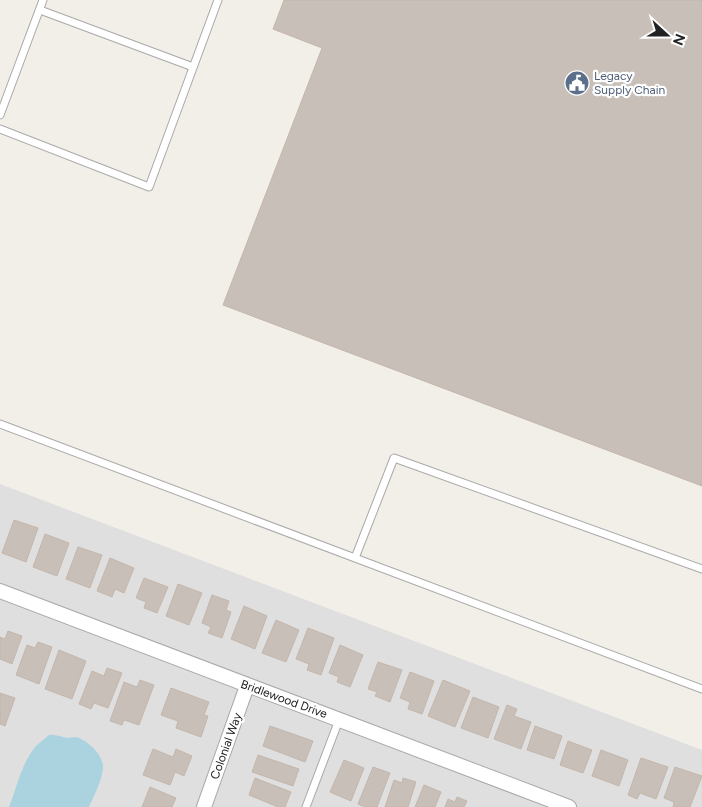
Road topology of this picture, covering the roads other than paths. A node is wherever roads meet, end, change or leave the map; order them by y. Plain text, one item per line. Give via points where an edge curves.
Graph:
1 (44, 0) edge
2 (218, 0) edge
3 (40, 10) junction
4 (193, 68) junction
5 (0, 115) edge
6 (0, 128) edge
7 (0, 424) edge
8 (355, 558) junction
9 (702, 570) edge
10 (0, 591) edge
11 (248, 686) junction
12 (702, 689) edge
13 (339, 720) junction
14 (204, 807) edge
15 (306, 807) edge
16 (568, 807) edge

1 - 3 lane
2 - 4 lane
3 - 4 lane
3 - 5 lane
4 - 6 lane via 148,187
7 - 8 lane
8 - 9 lane via 394,458
8 - 12 lane
10 - 11 street, Bridlewood Drive
11 - 13 street, Bridlewood Drive
11 - 14 street, Colonial Way
13 - 15 lane
13 - 16 street, Bridlewood Drive

